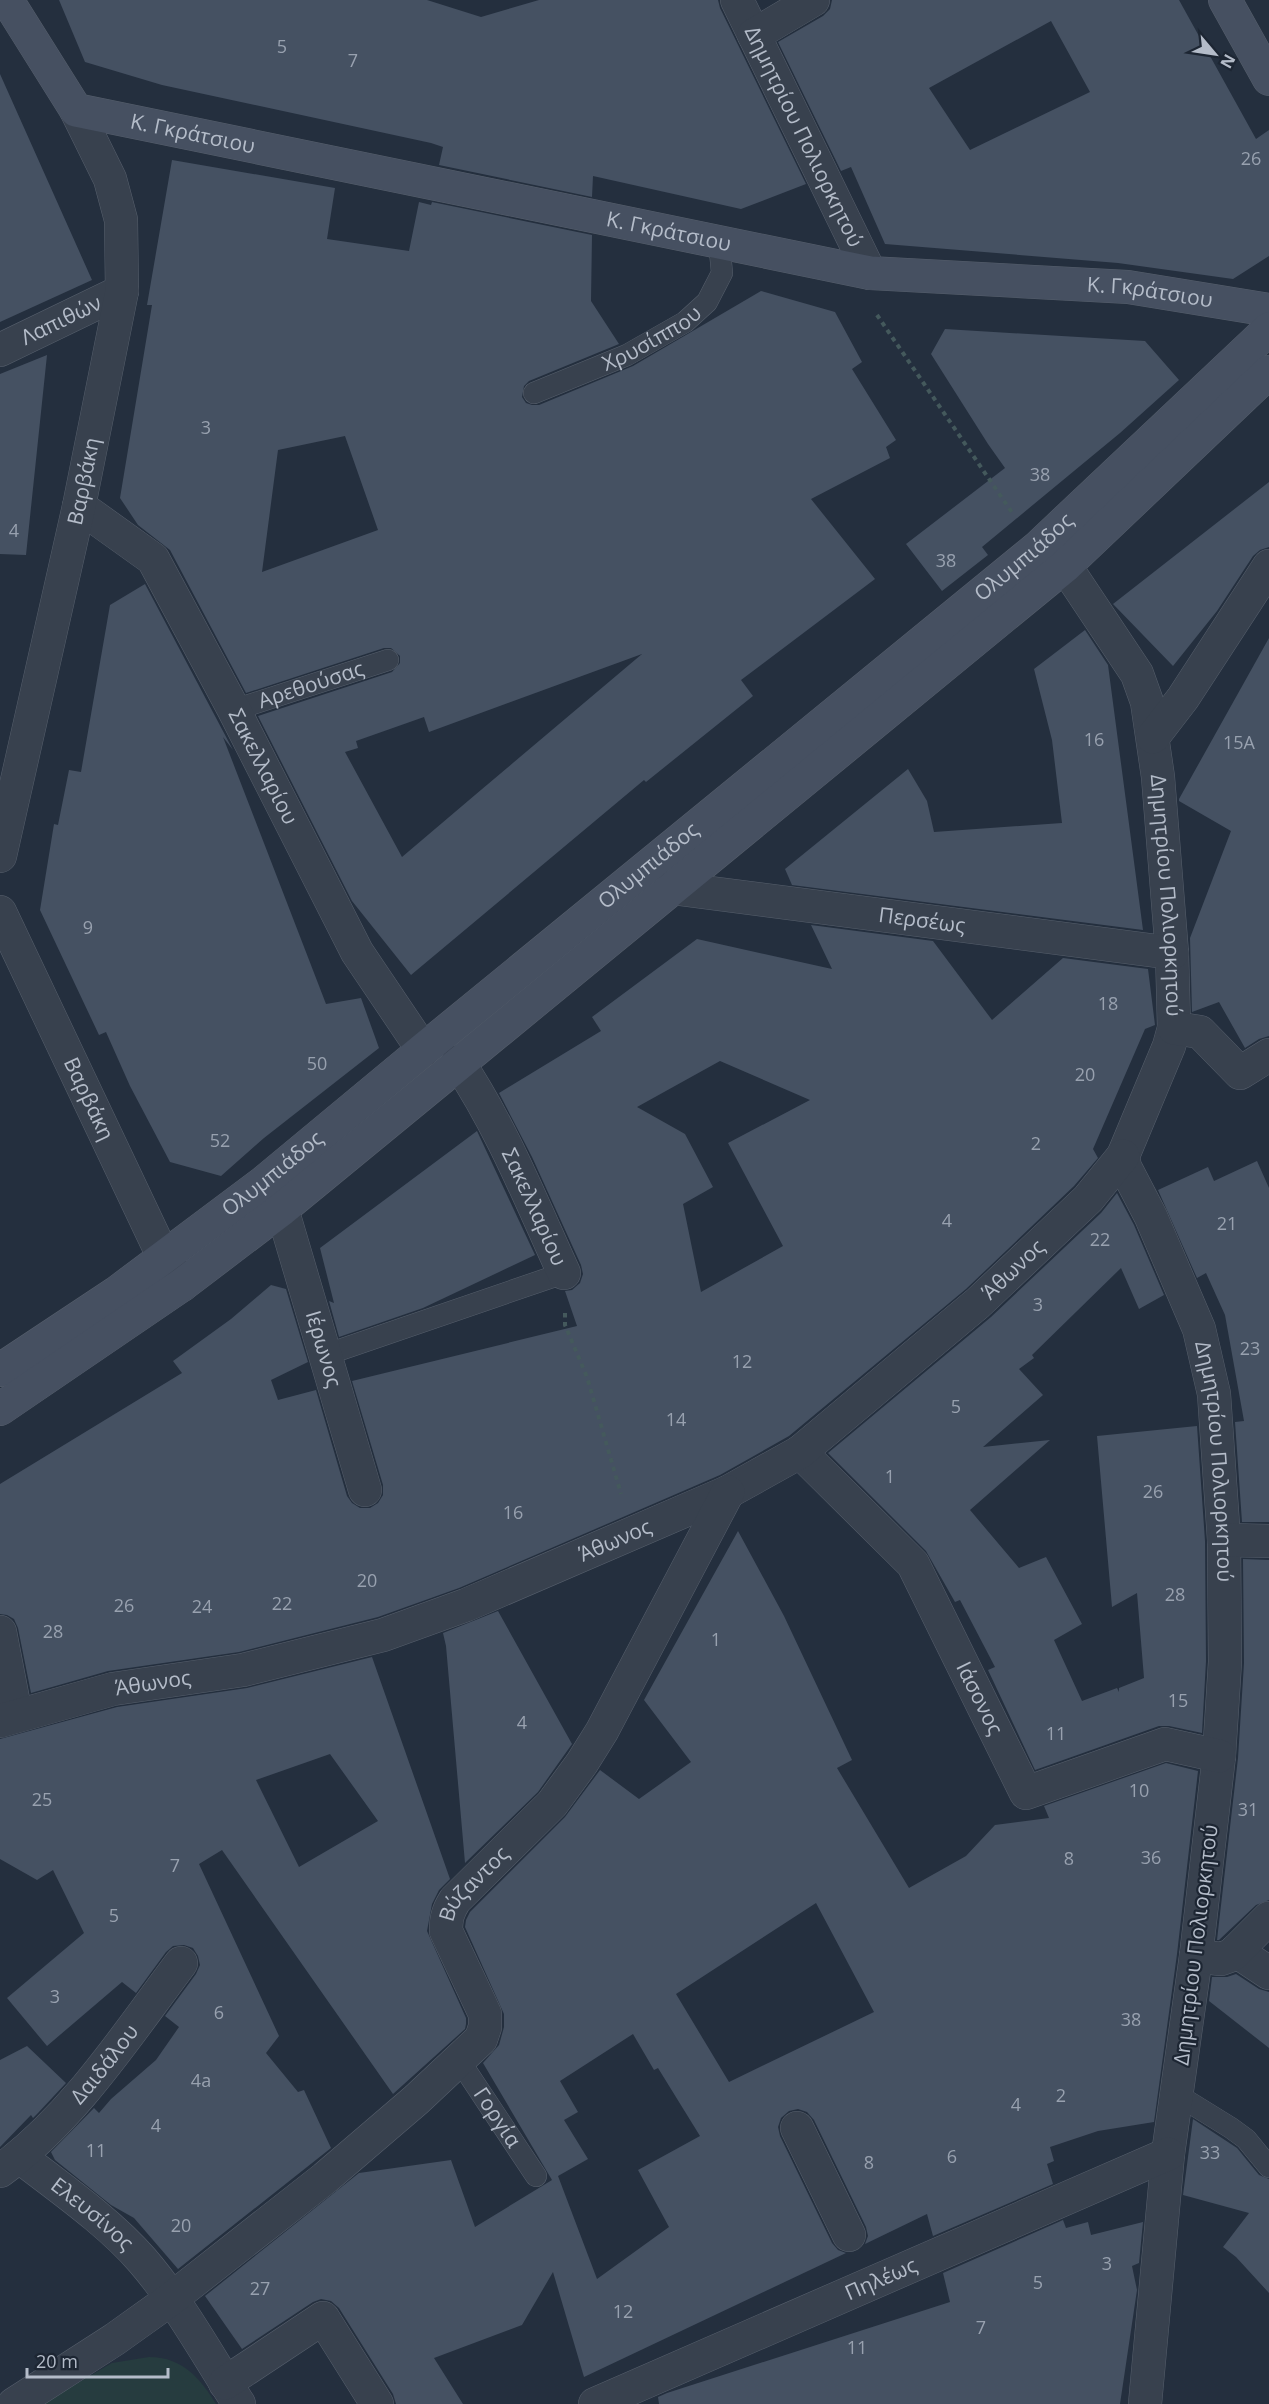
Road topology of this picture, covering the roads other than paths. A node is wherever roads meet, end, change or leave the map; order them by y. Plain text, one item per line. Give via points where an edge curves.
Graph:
1 (7, 0) edge
2 (736, 0) edge
3 (813, 0) edge
4 (1225, 0) edge
5 (754, 35) junction
6 (1269, 78) edge
7 (76, 110) junction
8 (719, 241) junction
9 (870, 273) junction
10 (122, 291) junction
11 (1269, 310) edge
12 (1269, 329) edge
13 (0, 350) edge
14 (1269, 372) edge
15 (534, 393) dead end
16 (78, 506) junction
17 (1065, 566) junction
18 (1269, 566) edge
19 (388, 660) dead end
20 (234, 710) junction
21 (1153, 737) junction
22 (0, 856) edge
23 (672, 888) junction
24 (0, 912) edge
25 (1172, 952) junction
26 (1174, 1028) junction
27 (423, 1050) junction
28 (1269, 1055) edge
29 (458, 1062) junction
30 (1123, 1156) junction
31 (282, 1209) junction
32 (164, 1258) junction
33 (564, 1273) joint
34 (182, 1285) junction
35 (325, 1355) junction
36 (0, 1370) edge
37 (0, 1409) edge
38 (800, 1452) junction
39 (365, 1490) dead end
40 (728, 1492) junction
41 (1224, 1539) junction
42 (1269, 1540) edge
43 (0, 1632) edge
44 (8, 1718) edge
45 (1219, 1756) junction
46 (1269, 1919) edge
47 (1236, 1951) junction
48 (1196, 1956) junction
49 (181, 1963) dead end
50 (1269, 1973) edge
51 (459, 2060) junction
52 (1176, 2094) junction
53 (797, 2128) dead end
54 (1168, 2154) junction
55 (10, 2164) edge
56 (1269, 2167) edge
57 (536, 2176) dead end
58 (849, 2235) dead end
59 (171, 2299) junction
60 (232, 2393) edge
61 (14, 2404) edge
62 (377, 2404) edge
63 (595, 2404) edge
64 (1145, 2404) edge

1 - 7 main road
2 - 5 street, Δημητρίου Πολιορκητού
3 - 5 street
4 - 6 main road
5 - 9 street, Δημητρίου Πολιορκητού
7 - 8 main road, Κ. Γκράτσιου
7 - 10 street, Βαρβάκη via 110,179 118,210
8 - 9 main road, Κ. Γκράτσιου
8 - 15 lane, Χρυσίππου via 722,273 707,302 685,322 627,355
9 - 11 main road, Κ. Γκράτσιου via 1128,287
10 - 13 street, Λαπιθών
10 - 16 street, Βαρβάκη
12 - 27 main road, Ολυμπιάδος via 1037,548
14 - 17 main road, Ολυμπιάδος
16 - 20 street, Σακελλαρίου via 153,559
16 - 22 street, Βαρβάκη
17 - 21 street, Δημητρίου Πολιορκητού via 1137,674
17 - 23 main road, Ολυμπιάδος
18 - 21 street
19 - 20 lane, Αρεθούσας
20 - 27 street, Σακελλαρίου via 357,952
21 - 25 street, Δημητρίου Πολιορκητού
23 - 25 street, Περσέως
23 - 29 main road, Ολυμπιάδος
24 - 32 street, Βαρβάκη
25 - 26 street, Δημητρίου Πολιορκητού
26 - 28 street via 1200,1032 1240,1073
26 - 30 street, Δημητρίου Πολιορκητού
27 - 32 main road, Ολυμπιάδος via 264,1182
29 - 31 main road, Ολυμπιάδος
29 - 33 street, Σακελλαρίου via 502,1136
30 - 38 street, Άθωνος via 1088,1199 1020,1265
30 - 41 street, Δημητρίου Πολιορκητού via 1199,1329 1214,1394
31 - 34 main road, Ολυμπιάδος
31 - 35 street, Ιέρωνος
32 - 34 street, Βαρβάκη
32 - 36 main road, Ολυμπιάδος
33 - 35 lane
34 - 37 main road, Ολυμπιάδος
35 - 39 street, Ιέρωνος
38 - 40 street, Άθωνος
38 - 45 street, Ιάσονος via 913,1564 1026,1793 1165,1744
40 - 44 street, Άθωνος via 466,1605 383,1635 243,1670 112,1689
40 - 51 street, Βύζαντος via 582,1763 537,1820 449,1910 446,1931 485,2014 481,2038
41 - 42 street
41 - 45 street, Δημητρίου Πολιορκητού via 1225,1662
43 - 44 street
45 - 48 street, Δημητρίου Πολιορκητού
46 - 47 street
47 - 48 street via 1221,1959
47 - 50 street
48 - 52 street, Δημητρίου Πολιορκητού
49 - 55 street, Δαιδάλου via 67,2111
51 - 57 lane, Γοργία
51 - 59 street, Βύζαντος via 326,2178
52 - 54 street, Δημητρίου Πολιορκητού
52 - 56 lane via 1246,2139
53 - 58 street
54 - 63 street, Πηλέως
54 - 64 street, Δημητρίου Πολιορκητού
55 - 59 street, Ελευσίνος via 83,2207 140,2258
59 - 60 street, Ελευσίνος
59 - 61 street, Βύζαντος
60 - 62 street via 323,2318

